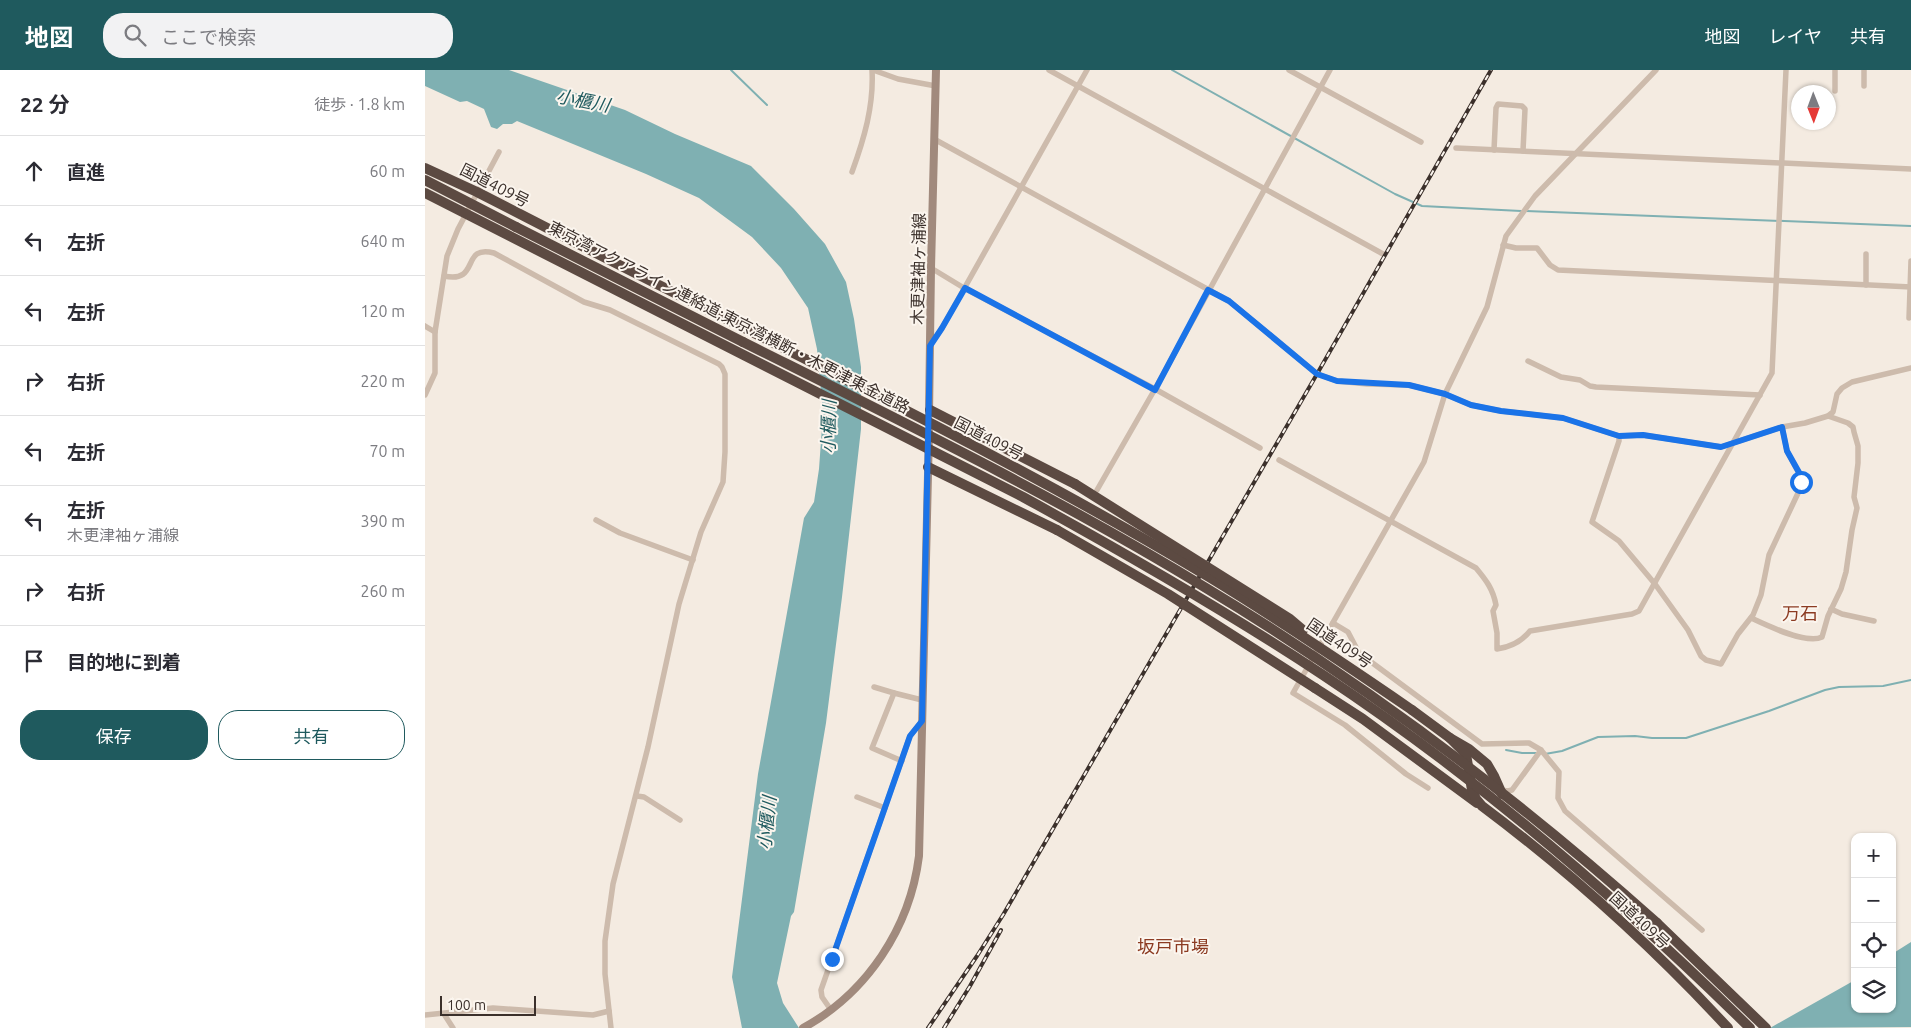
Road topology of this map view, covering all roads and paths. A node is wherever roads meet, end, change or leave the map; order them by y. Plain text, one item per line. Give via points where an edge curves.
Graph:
1 (872, 70) edge
2 (936, 70) edge
3 (1049, 70) edge
4 (1087, 70) edge
5 (1289, 70) edge
6 (1330, 70) edge
7 (1656, 70) edge
8 (1786, 70) edge
9 (1835, 70) edge
10 (1864, 70) edge
11 (1835, 85) edge
12 (936, 86) junction
13 (1078, 86) junction
14 (1864, 86) dead end
15 (1320, 87) junction
16 (934, 139) junction
17 (1421, 142) dead end
18 (1456, 148) dead end
19 (1494, 150) junction
20 (1523, 151) junction
21 (499, 152) dead end
22 (1576, 154) junction
23 (1782, 162) junction
24 (425, 164) edge
25 (425, 168) edge
26 (1911, 169) edge
27 (852, 172) dead end
28 (439, 174) junction
29 (425, 180) edge
30 (1021, 187) junction
31 (1265, 188) junction
32 (477, 192) junction
33 (425, 193) edge
34 (1503, 245) junction
35 (1383, 254) dead end
36 (1866, 254) dead end
37 (1911, 261) edge
38 (931, 268) junction
39 (444, 276) junction
40 (1778, 281) junction
41 (1865, 285) junction
42 (1911, 287) edge
43 (965, 288) junction
44 (1208, 290) junction
45 (1909, 318) dead end
46 (425, 326) edge
47 (435, 332) junction
48 (930, 346) junction
49 (1528, 361) dead end
50 (1911, 368) edge
51 (1155, 390) junction
52 (1445, 394) junction
53 (425, 395) edge
54 (1760, 395) junction
55 (930, 410) junction
56 (1828, 416) junction
57 (1782, 427) junction
58 (1619, 436) junction
59 (1732, 445) junction
60 (1260, 448) dead end
61 (1279, 460) dead end
62 (928, 467) junction
63 (1097, 490) dead end
64 (595, 520) dead end
65 (1391, 521) junction
66 (693, 560) junction
67 (1655, 584) junction
68 (1831, 609) junction
69 (1751, 618) junction
70 (1874, 621) dead end
71 (1333, 623) junction
72 (1336, 658) junction
73 (874, 686) dead end
74 (894, 693) junction
75 (923, 700) junction
76 (922, 721) junction
77 (1450, 738) junction
78 (1541, 750) junction
79 (902, 761) junction
80 (1428, 788) dead end
81 (1501, 790) junction
82 (637, 796) junction
83 (857, 797) dead end
84 (1481, 806) junction
85 (885, 808) junction
86 (680, 820) dead end
87 (1526, 839) junction
88 (1702, 930) dead end
89 (831, 1010) junction
90 (609, 1011) junction
91 (444, 1014) junction
92 (425, 1015) edge
93 (453, 1028) edge
94 (611, 1028) edge
95 (803, 1028) edge
96 (1728, 1028) edge
97 (1750, 1028) edge
98 (1767, 1028) edge

1 - 12 street
1 - 27 street via 870,114
2 - 12 main road, 木更津袖ヶ浦線
3 - 13 street
4 - 13 street
5 - 15 street
6 - 15 street
7 - 22 street
8 - 23 street
9 - 11 street
10 - 14 street
12 - 16 main road, 木更津袖ヶ浦線
13 - 30 street
13 - 31 street
15 - 17 street
15 - 31 street
16 - 30 street
16 - 38 main road, 木更津袖ヶ浦線
18 - 19 street
19 - 20 street
19 - 20 street via 1498,104 1525,108
20 - 22 street
21 - 32 street
22 - 23 street
22 - 34 street via 1535,196
23 - 26 street
23 - 40 street
24 - 28 highway, 国道409号
25 - 28 highway, 国道409号
28 - 32 highway, 国道409号
29 - 98 highway, 東京湾アクアライン連絡道;東京湾横断・木更津東金道路, bridge via 1027,486 1256,618 1398,714 1504,793 1623,892
30 - 43 street
30 - 44 street
31 - 35 street
31 - 44 street
32 - 39 street via 447,256
32 - 72 highway, 国道409号, bridge via 1030,476 1209,577
33 - 97 highway, 東京湾アクアライン連絡道;東京湾横断・木更津東金道路, bridge via 1023,497 1125,553 1241,623 1325,676 1496,801 1621,906
34 - 40 street via 1537,248 1558,270
34 - 52 street via 1487,307
36 - 41 street
37 - 42 street
38 - 43 street
38 - 48 main road, 木更津袖ヶ浦線
39 - 47 street
39 - 66 street via 463,276 472,257 488,251 585,302 610,310 723,367 725,472
40 - 41 street
40 - 54 street via 1772,373
41 - 42 street
42 - 45 street
43 - 48 street
43 - 51 street
44 - 51 street
44 - 52 street via 1229,301 1325,378 1409,385
46 - 47 street
47 - 53 street via 435,373
48 - 55 main road, 木更津袖ヶ浦線
49 - 54 street via 1561,377 1580,380 1596,388
50 - 56 street via 1852,382 1837,394 1833,412
51 - 60 street
51 - 63 street
52 - 58 street via 1471,405 1563,418
52 - 65 street via 1424,462
54 - 59 street
55 - 62 main road, 木更津袖ヶ浦線
55 - 72 highway, bridge via 1075,484 1290,619
56 - 57 street
56 - 68 street via 1853,427 1858,463 1854,492 1857,511 1846,572
57 - 59 street
57 - 69 street via 1787,451 1801,482 1769,555 1761,595
58 - 59 street via 1643,435 1721,447
58 - 67 street via 1592,522 1619,542
59 - 67 street
61 - 65 street
62 - 75 main road, 木更津袖ヶ浦線
62 - 84 highway, bridge via 1057,530 1168,594 1363,718
64 - 66 street
65 - 67 street via 1477,568 1491,585 1495,598 1497,649 1513,644 1530,631 1632,614 1639,611
65 - 71 street
66 - 82 street via 679,604
67 - 69 street via 1688,630 1701,656 1712,662 1721,664
68 - 69 street via 1822,637 1814,639
68 - 70 street
71 - 78 street via 1349,632 1359,653 1482,744 1529,743
71 - 80 street via 1293,693 1345,725
72 - 77 highway, 国道409号, bridge
73 - 74 street
74 - 75 street
74 - 79 street via 872,748
75 - 76 main road, 木更津袖ヶ浦線
76 - 79 street via 910,736
76 - 89 main road, 木更津袖ヶ浦線 via 917,874 887,949 874,968
77 - 81 highway, 国道409号 via 1487,764
77 - 84 highway, 国道409号 via 1466,754 1472,790
78 - 81 street via 1513,790
78 - 88 street via 1559,772 1558,798 1565,811
79 - 85 street
81 - 87 highway, 国道409号 via 1516,826
82 - 86 street via 644,797
82 - 90 street via 613,884 605,941
83 - 85 street
84 - 87 highway, 国道409号
85 - 89 street via 821,990
87 - 96 highway, 国道409号 via 1635,935
89 - 95 main road, 木更津袖ヶ浦線
90 - 91 street via 593,1016 493,1008
90 - 94 street
91 - 92 street
91 - 93 street

